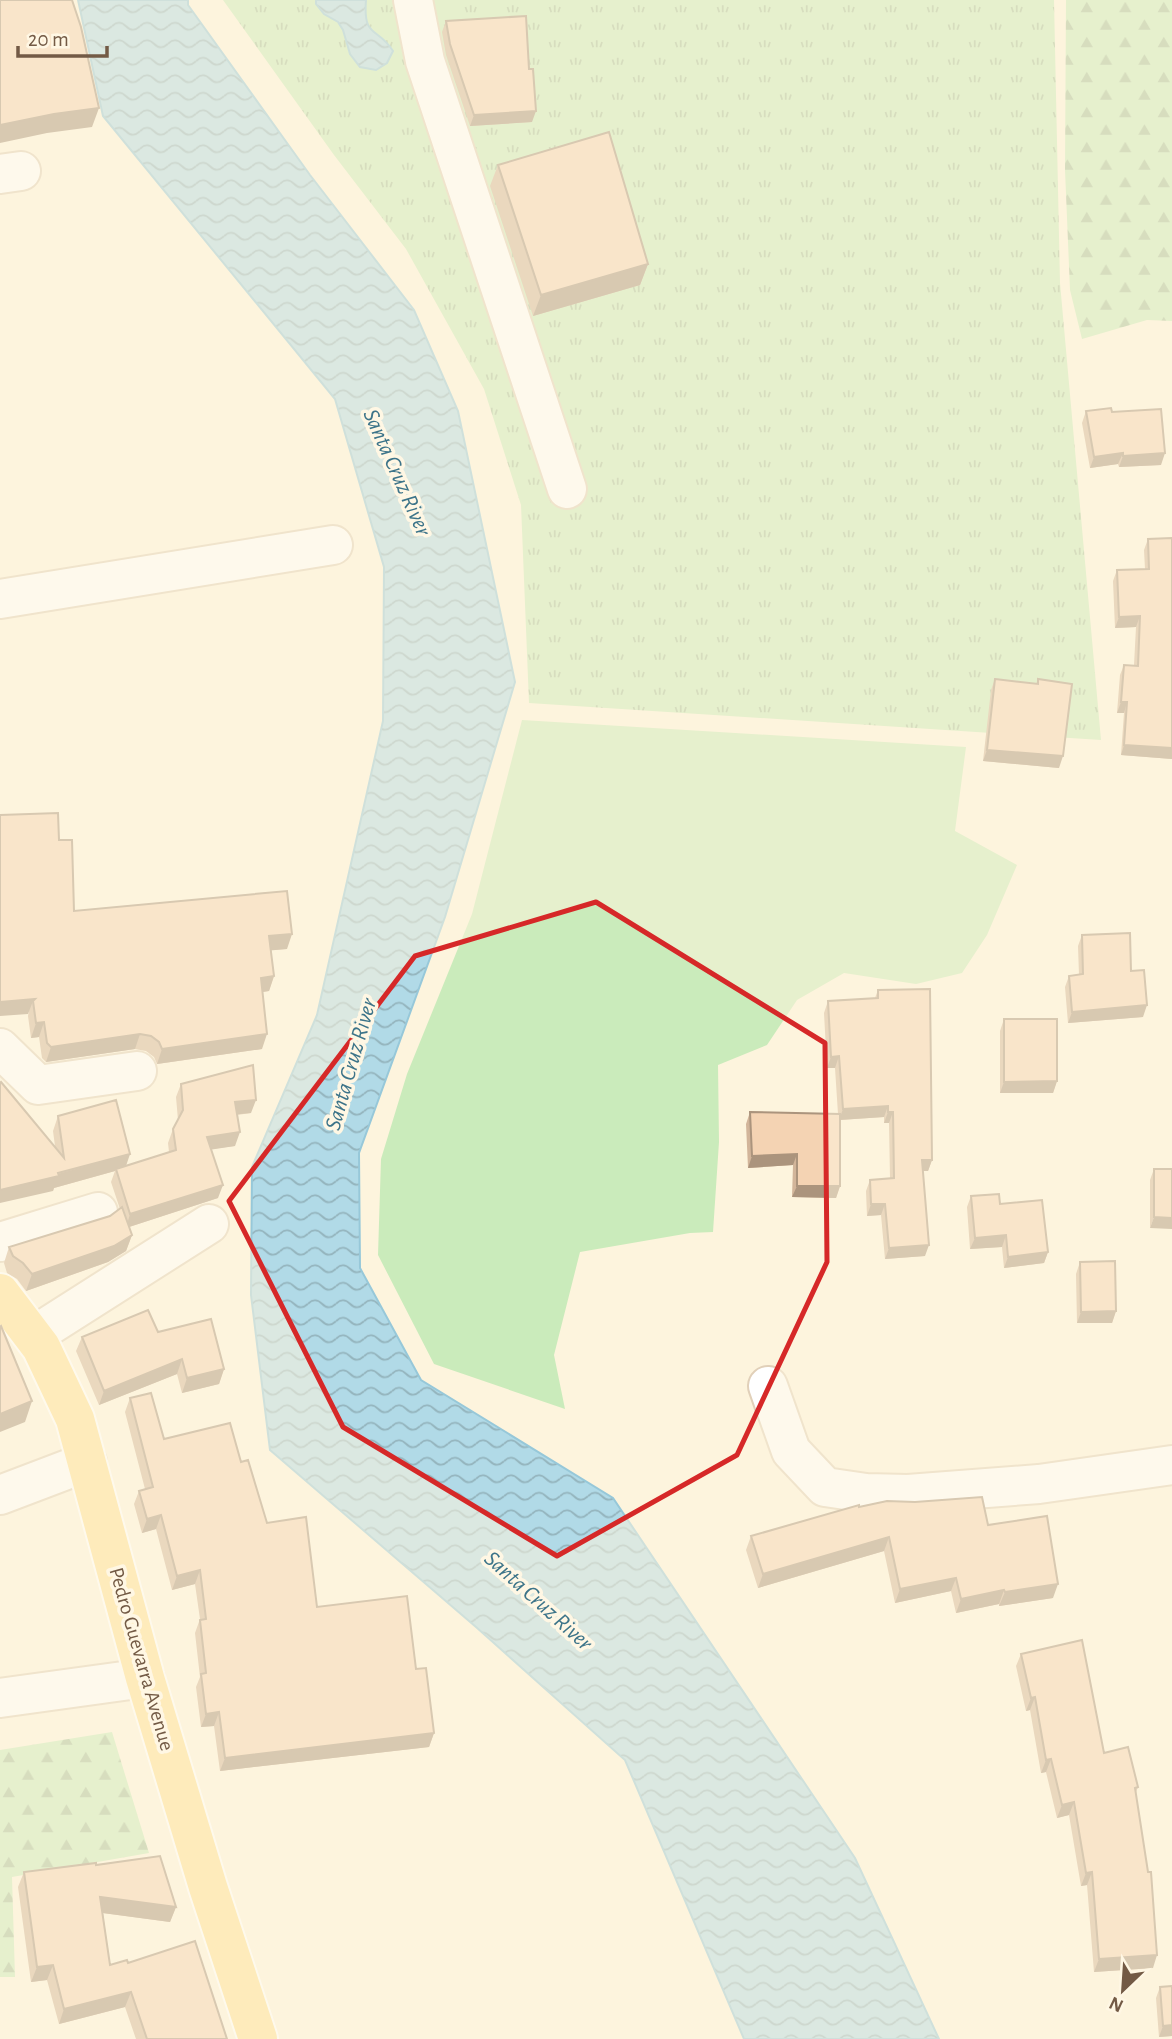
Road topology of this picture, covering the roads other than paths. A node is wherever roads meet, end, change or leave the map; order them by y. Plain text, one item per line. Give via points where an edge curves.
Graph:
1 (413, 0) edge
2 (567, 488) dead end
3 (333, 545) dead end
4 (0, 599) edge
5 (0, 1048) edge
6 (137, 1070) dead end
7 (98, 1212) dead end
8 (209, 1224) dead end
9 (0, 1242) edge
10 (0, 1293) edge
11 (33, 1336) junction
12 (768, 1386) dead end
13 (87, 1462) junction
14 (1172, 1465) edge
15 (0, 1495) edge
16 (145, 1678) junction
17 (0, 1698) edge
18 (258, 2039) edge

1 - 2 street via 425,61
3 - 4 street
5 - 6 street via 38,1085
7 - 9 street
8 - 11 street
10 - 11 main road, Pedro Guevarra Avenue
11 - 13 main road, Pedro Guevarra Avenue via 75,1419
12 - 14 street via 791,1451 824,1487 908,1494 1039,1485
13 - 15 street
13 - 16 main road, Pedro Guevarra Avenue
16 - 17 street
16 - 18 main road, Pedro Guevarra Avenue

